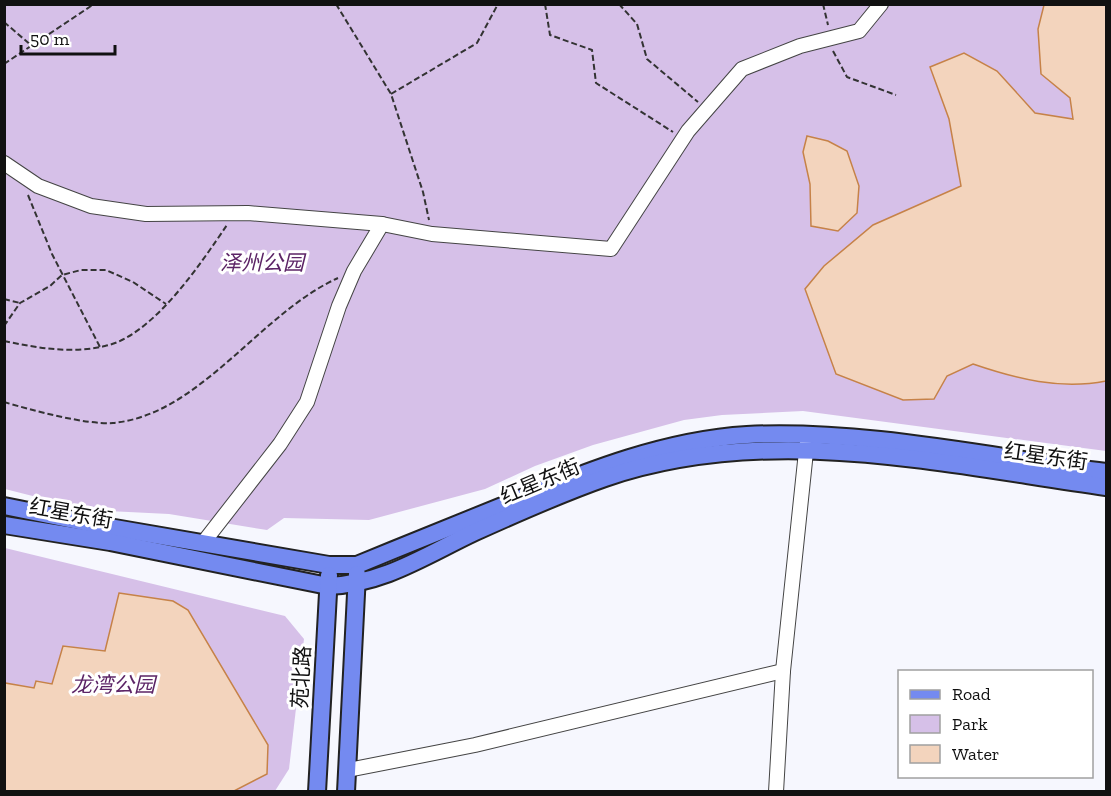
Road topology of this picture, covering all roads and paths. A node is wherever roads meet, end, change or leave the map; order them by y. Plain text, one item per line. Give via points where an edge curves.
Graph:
1 (94, 4) edge
2 (336, 4) edge
3 (498, 4) edge
4 (545, 4) edge
5 (619, 4) edge
6 (823, 4) edge
7 (881, 4) edge
8 (4, 22) edge
9 (831, 38) junction
10 (32, 46) junction
11 (4, 64) edge
12 (391, 94) junction
13 (896, 95) dead end
14 (706, 110) junction
15 (684, 138) junction
16 (4, 163) edge
17 (19, 173) junction
18 (236, 213) junction
19 (382, 224) junction
20 (432, 234) junction
21 (354, 271) junction
22 (63, 275) junction
23 (4, 299) edge
24 (20, 303) junction
25 (166, 304) junction
26 (4, 326) edge
27 (4, 341) edge
28 (100, 347) junction
29 (4, 402) edge
30 (807, 442) junction
31 (1107, 472) edge
32 (1107, 487) edge
33 (4, 506) edge
34 (4, 525) edge
35 (203, 543) junction
36 (329, 565) junction
37 (357, 565) junction
38 (357, 585) junction
39 (328, 586) junction
40 (783, 671) junction
41 (348, 770) junction
42 (317, 792) edge
43 (346, 792) edge
44 (777, 792) edge

1 - 10 path
2 - 12 path
3 - 12 path via 477,43
4 - 15 path via 550,35 592,50 596,83
5 - 14 path via 637,24 647,59
6 - 9 path
7 - 9 street via 859,31
8 - 10 path
9 - 13 path via 835,58 847,77
9 - 14 street via 742,69
10 - 11 path
12 - 20 path via 423,192
14 - 15 street
15 - 20 street via 611,249
16 - 17 street
17 - 18 street via 38,186 91,206 146,214
17 - 22 path
18 - 19 street
18 - 25 path
19 - 20 street
19 - 21 street
21 - 29 path via 302,298 187,394 145,414 112,423
21 - 35 street via 307,402 280,444
22 - 24 path
22 - 25 path via 106,270
22 - 28 path
23 - 24 path
24 - 26 path
25 - 28 path via 134,333
27 - 28 path via 48,350
30 - 31 main road, 红星东街 via 881,441
30 - 32 main road, 红星东街
30 - 37 main road, 红星东街 via 744,435 605,464
30 - 38 main road, 红星东街 via 681,458 605,478
30 - 40 street
33 - 35 main road, 红星东街
34 - 39 main road, 红星东街
35 - 36 main road, 红星东街
36 - 37 main road, 红星东街
36 - 39 main road, 苑北路
37 - 38 main road
38 - 39 main road, 红星东街
38 - 41 main road
39 - 42 main road, 苑北路
40 - 41 street via 475,745
40 - 44 street
41 - 43 main road

